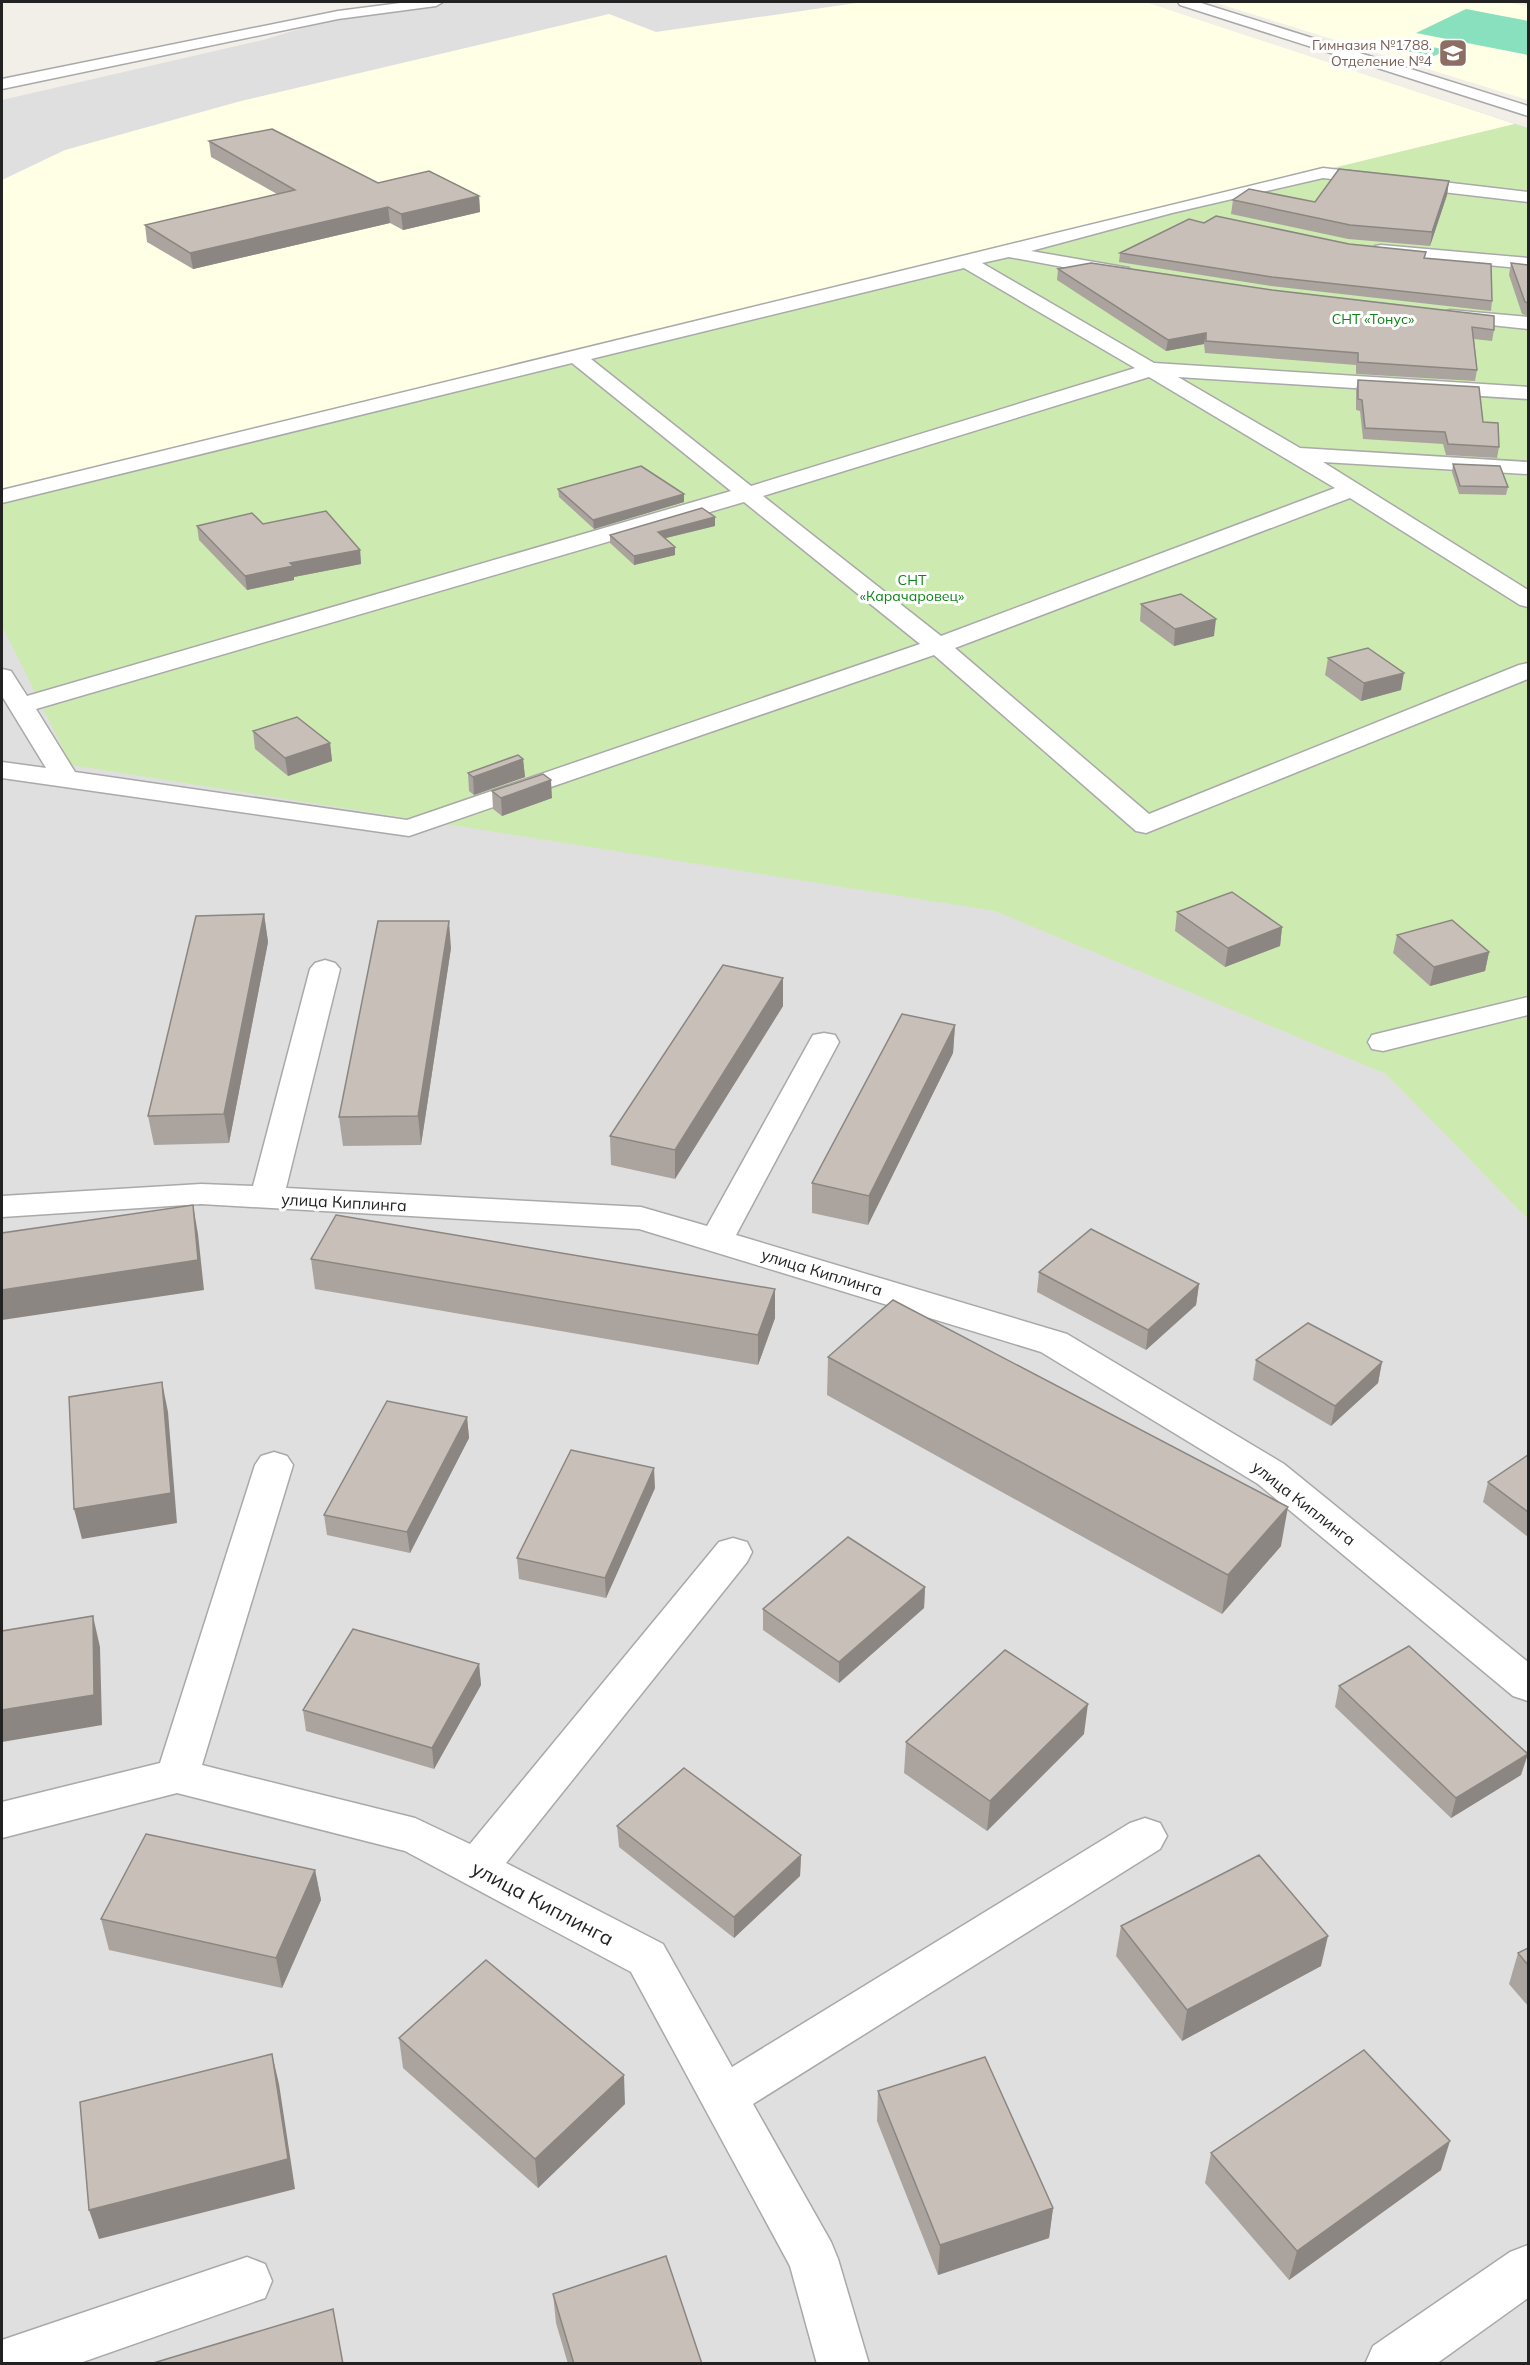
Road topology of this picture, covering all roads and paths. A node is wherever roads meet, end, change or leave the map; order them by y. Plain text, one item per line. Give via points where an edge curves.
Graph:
1 (436, 2) edge
2 (1185, 2) edge
3 (1522, 2) edge
4 (1528, 3) edge
5 (312, 4) dead end
6 (338, 15) junction
7 (2, 84) edge
8 (1528, 111) edge
9 (1528, 197) edge
10 (1169, 209) junction
11 (1214, 218) edge
12 (1359, 248) edge
13 (1006, 252) junction
14 (967, 262) junction
15 (1528, 264) edge
16 (1143, 276) edge
17 (1426, 314) edge
18 (1528, 323) edge
19 (576, 357) junction
20 (1154, 369) junction
21 (1528, 393) edge
22 (1294, 453) junction
23 (1528, 468) edge
24 (1350, 490) junction
25 (746, 494) junction
26 (2, 496) edge
27 (1528, 600) edge
28 (938, 646) junction
29 (1528, 670) edge
30 (2, 676) edge
31 (20, 706) junction
32 (2, 770) edge
33 (66, 778) junction
34 (325, 969) dead end
35 (1528, 1006) edge
36 (824, 1042) dead end
37 (1383, 1042) dead end
38 (267, 1197) junction
39 (2, 1207) edge
40 (716, 1240) junction
41 (274, 1466) dead end
42 (733, 1552) dead end
43 (1528, 1685) edge
44 (177, 1776) junction
45 (2, 1820) edge
46 (1145, 1836) dead end
47 (476, 1868) junction
48 (724, 2097) junction
49 (1528, 2269) edge
50 (247, 2281) dead end
51 (14, 2361) edge
52 (843, 2364) edge
53 (1391, 2364) edge

1 - 6 street
2 - 8 street
3 - 4 path
5 - 6 street
6 - 7 street
9 - 10 street via 1323,174
10 - 11 street
10 - 13 street
12 - 15 street
13 - 14 street
13 - 16 street
14 - 19 street
14 - 20 street
17 - 18 street
19 - 25 street
19 - 26 street
20 - 21 street
20 - 22 street
20 - 25 street
22 - 23 street
22 - 24 street
24 - 27 street
24 - 28 street
25 - 28 street
25 - 31 street
28 - 29 street via 1146,825
28 - 33 street via 409,828
30 - 31 street
31 - 33 street
32 - 33 street
34 - 38 street
35 - 37 street
36 - 40 street
38 - 39 street, улица Киплинга via 201,1194
38 - 40 street, улица Киплинга via 641,1218
40 - 43 street, улица Киплинга via 1054,1343 1271,1474
41 - 44 street
42 - 47 street
44 - 45 street, улица Киплинга
44 - 47 street, улица Киплинга via 415,1836
46 - 48 street
47 - 48 street, улица Киплинга via 647,1958
48 - 52 street, улица Киплинга via 813,2259
49 - 53 street
50 - 51 street

